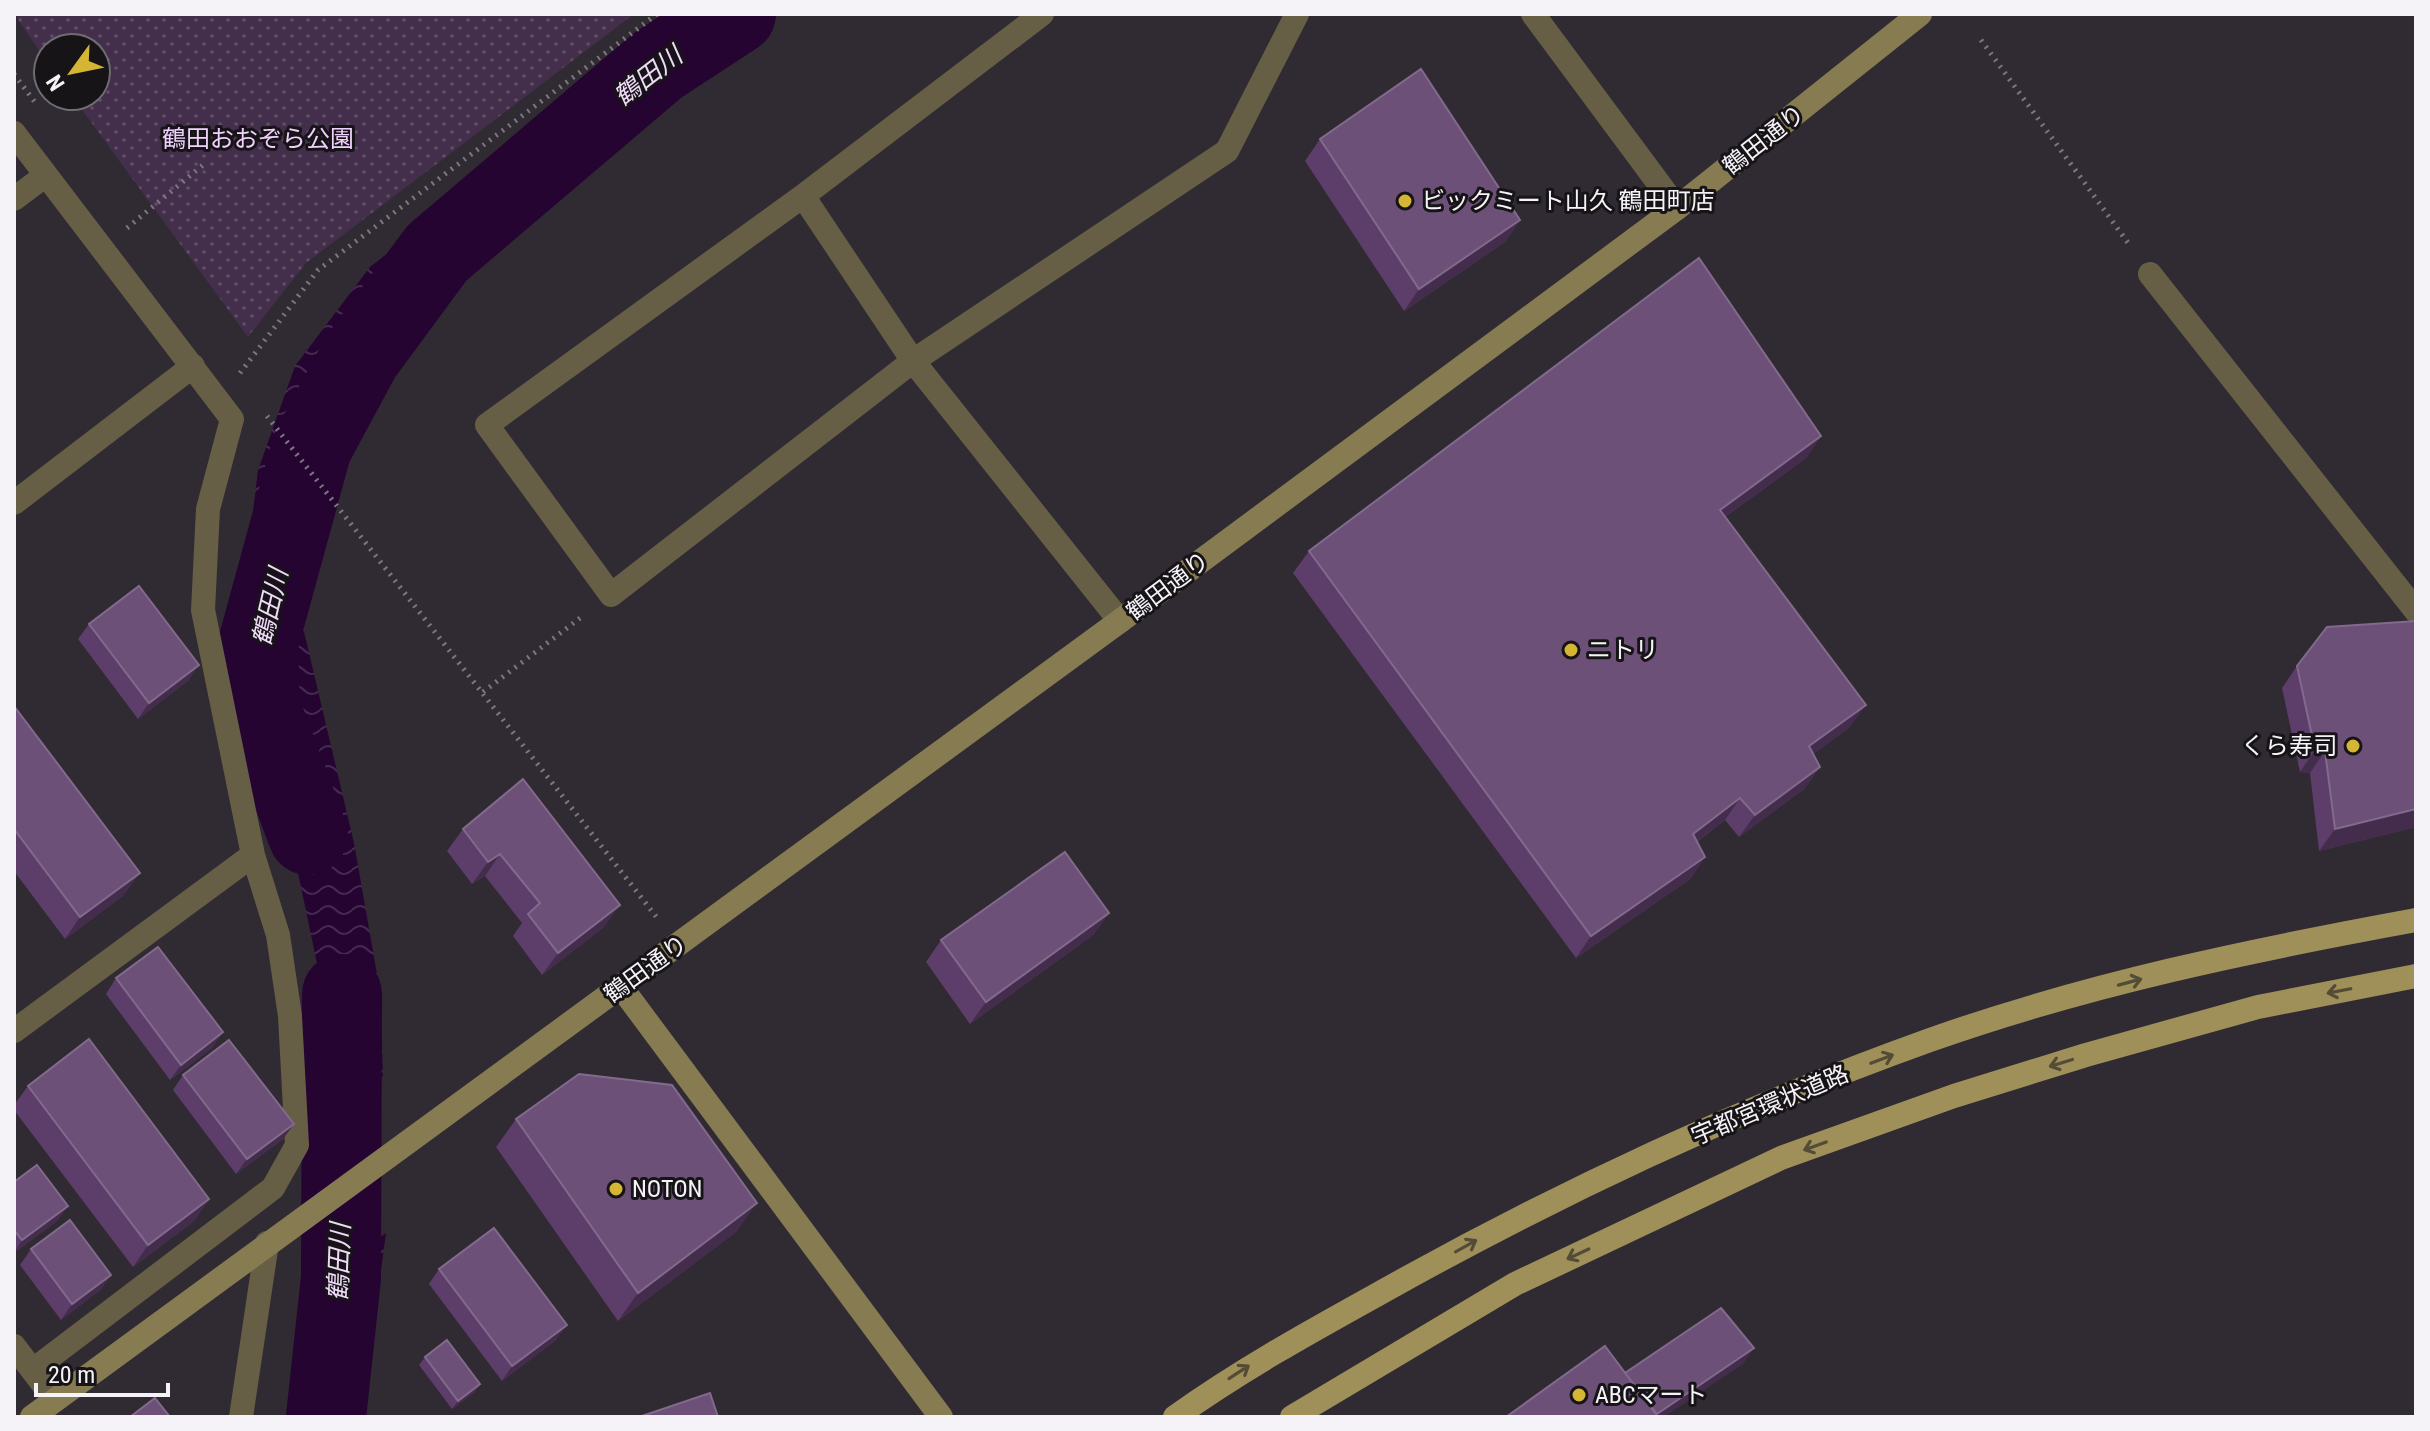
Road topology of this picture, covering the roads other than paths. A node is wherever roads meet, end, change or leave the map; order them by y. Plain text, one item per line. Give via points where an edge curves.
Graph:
1 (1042, 14) edge
2 (1297, 14) edge
3 (1533, 14) edge
4 (1920, 14) edge
5 (14, 133) edge
6 (46, 175) junction
7 (803, 196) junction
8 (14, 199) edge
9 (1677, 208) junction
10 (2150, 274) road end
11 (913, 361) junction
12 (193, 366) junction
13 (14, 503) edge
14 (2416, 611) edge
15 (1120, 621) junction
16 (253, 855) junction
17 (2416, 920) edge
18 (2416, 976) edge
19 (621, 987) junction
20 (14, 1031) edge
21 (267, 1243) junction
22 (14, 1346) edge
23 (33, 1370) junction
24 (55, 1400) junction
25 (32, 1417) edge
26 (241, 1417) edge
27 (941, 1417) edge
28 (1175, 1417) edge
29 (1292, 1417) edge

1 - 7 street
2 - 11 street via 1227,151
3 - 9 street
4 - 9 street, 鶴田通り
5 - 6 street
6 - 8 street
6 - 12 street
7 - 11 street
7 - 11 street via 487,425 611,595
9 - 15 street, 鶴田通り
10 - 14 street
11 - 15 street
12 - 13 street
12 - 16 street via 232,419 208,509 203,610
15 - 19 street, 鶴田通り
16 - 20 street
16 - 23 street via 278,935 290,1016 297,1145 273,1188
28 -> 17 main road, 宇都宮環状道路 via 1239,1371 1498,1227 1761,1106 1932,1040 2071,998 2245,951
18 -> 29 main road via 2258,1007 2086,1055 1781,1158 1515,1284
19 - 21 street, 鶴田通り
19 - 27 street
21 - 24 street
21 - 26 street
22 - 23 street
23 - 24 street
24 - 25 street

